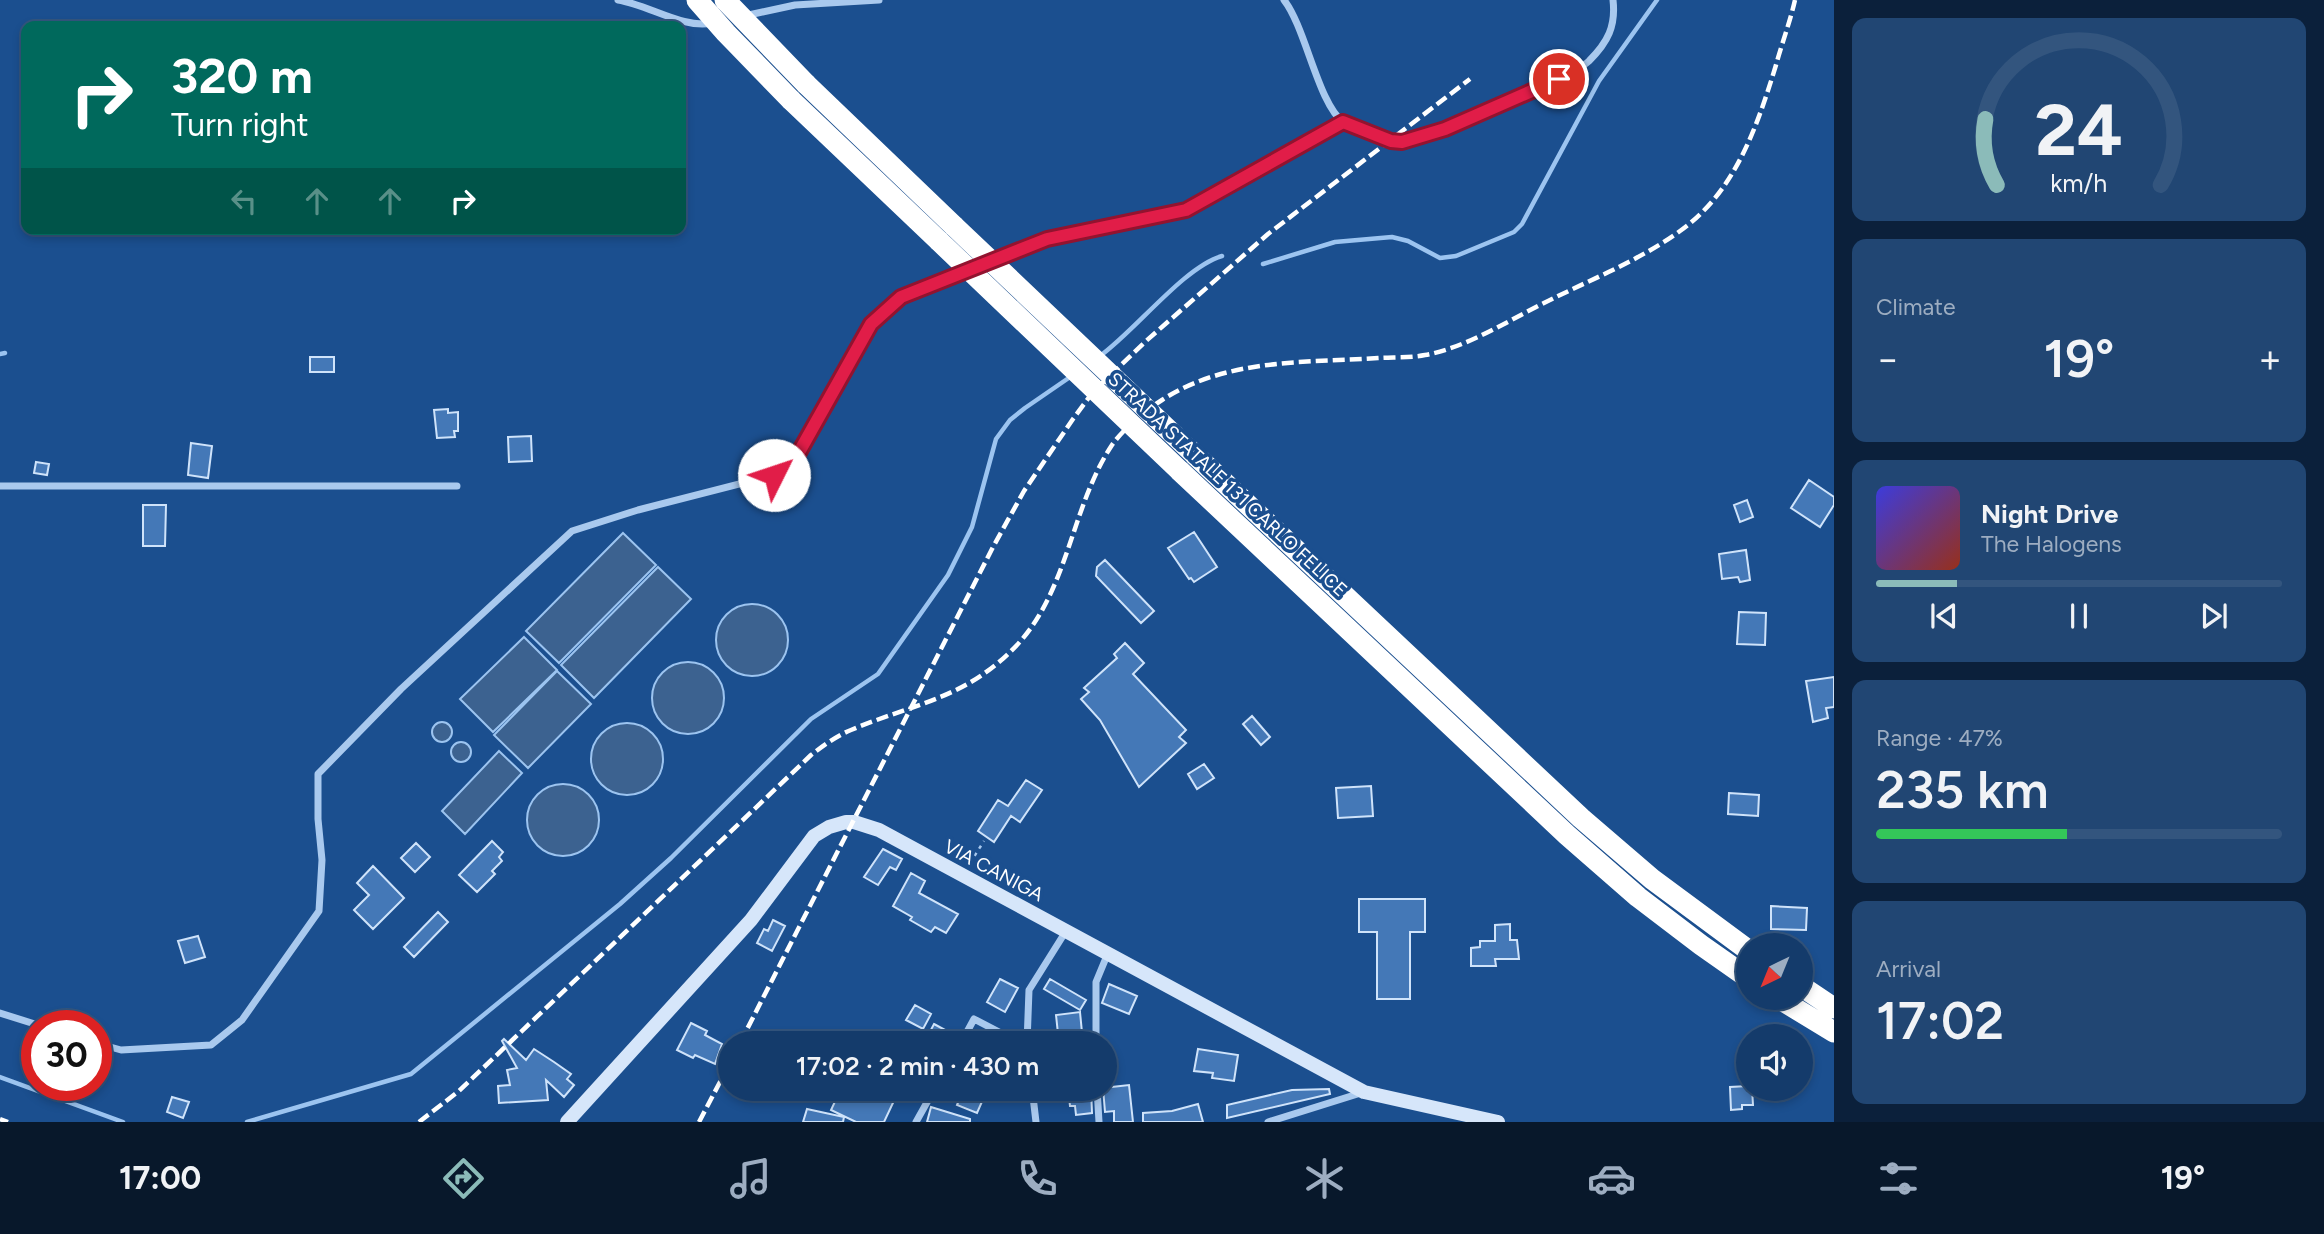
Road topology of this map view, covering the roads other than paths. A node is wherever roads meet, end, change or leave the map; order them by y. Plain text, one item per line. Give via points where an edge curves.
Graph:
1 (618, 0) edge
2 (697, 0) edge
3 (879, 0) edge
4 (1284, 0) edge
5 (1613, 0) edge
6 (728, 13) edge
7 (684, 21) edge
8 (686, 22) edge
9 (798, 92) junction
10 (1343, 122) junction
11 (987, 263) dead end
12 (975, 268) dead end
13 (1188, 463) junction
14 (0, 486) edge
15 (457, 486) dead end
16 (1066, 931) junction
17 (1736, 941) edge
18 (1108, 953) junction
19 (1736, 970) edge
20 (1813, 994) edge
21 (1834, 1008) edge
22 (1798, 1010) edge
23 (0, 1013) edge
24 (21, 1020) edge
25 (968, 1031) edge
26 (997, 1031) edge
27 (1027, 1031) edge
28 (1096, 1031) edge
29 (1834, 1032) edge
30 (112, 1047) edge
31 (1364, 1092) junction
32 (928, 1101) edge
33 (1034, 1101) edge
34 (1098, 1101) edge
35 (567, 1122) edge
36 (916, 1122) edge
37 (1036, 1122) edge
38 (1099, 1122) edge
39 (1268, 1122) edge
40 (1499, 1122) edge

1 - 7 street
2 - 9 highway, STRADA STATALE 131 CARLO FELICE, bridge via 726,33
3 - 6 street
4 - 10 street via 1333,112
5 - 10 street via 1615,18 1608,37 1588,62 1559,79 1445,129 1402,142
6 - 8 street via 699,26
6 - 9 highway, STRADA STATALE 131 CARLO FELICE, bridge
9 - 13 highway, STRADA STATALE 131 CARLO FELICE, bridge
10 - 11 street via 1186,210 1047,239
12 - 30 street via 901,297 871,324 793,463 774,475 572,531 401,689 318,774 319,911 242,1020 211,1045
13 - 17 highway, STRADA STATALE 131 CARLO FELICE via 1581,818 1652,879
13 - 19 highway, STRADA STATALE 131 CARLO FELICE via 1455,731 1567,835 1638,897
14 - 15 street
16 - 18 street, VIA CANIGA
16 - 27 street via 1029,990
16 - 35 street, VIA CANIGA via 879,830 854,822 829,827 814,836 751,920
18 - 28 street via 1096,982
18 - 31 street, VIA CANIGA
20 - 21 highway
22 - 29 highway
23 - 24 street
25 - 26 street via 974,1019
31 - 39 street
31 - 40 street, VIA CANIGA
32 - 36 street
33 - 37 street
34 - 38 street

